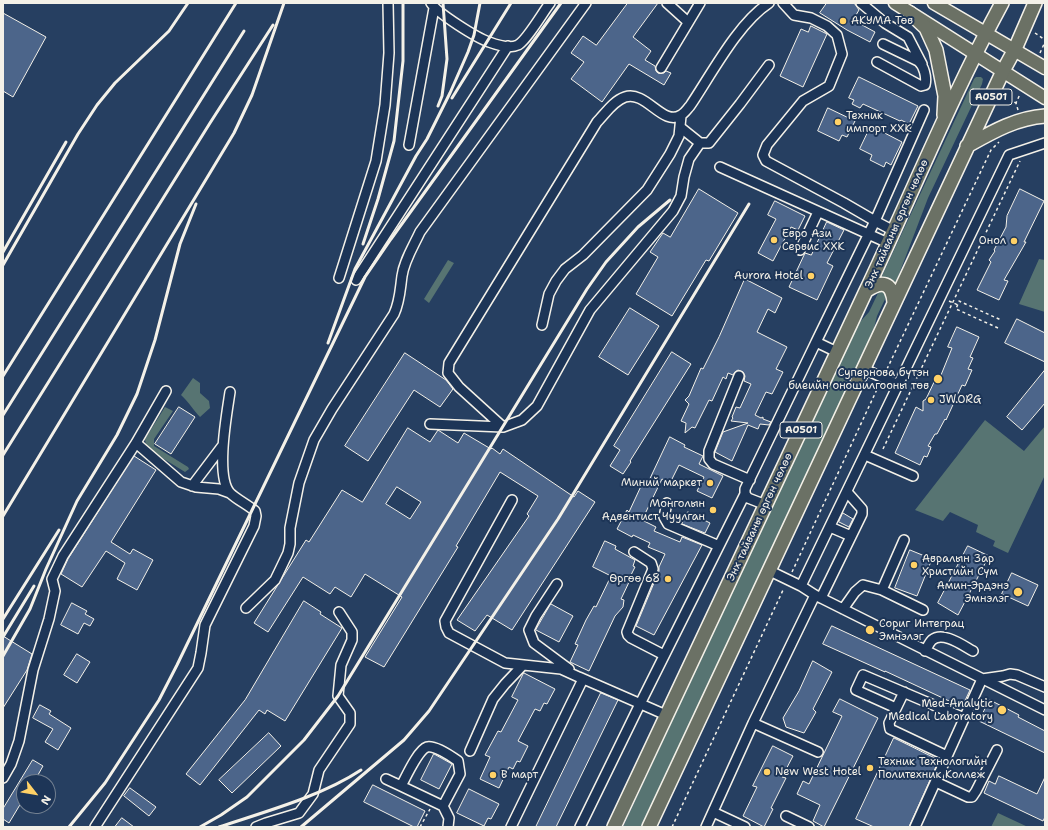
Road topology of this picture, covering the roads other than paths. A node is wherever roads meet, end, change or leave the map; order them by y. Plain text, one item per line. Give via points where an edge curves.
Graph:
1 (388, 3) edge
2 (550, 3) edge
3 (586, 3) edge
4 (667, 3) edge
5 (700, 3) edge
6 (769, 3) edge
7 (783, 3) edge
8 (861, 3) edge
9 (895, 3) edge
10 (934, 3) edge
11 (1002, 3) edge
12 (1036, 3) edge
13 (432, 6) edge
14 (910, 13) junction
15 (688, 22) junction
16 (986, 33) junction
17 (883, 44) dead end
18 (508, 46) junction
19 (1015, 49) junction
20 (976, 55) junction
21 (877, 62) dead end
22 (922, 64) junction
23 (769, 65) dead end
24 (661, 68) dead end
25 (1045, 68) edge
26 (1003, 71) junction
27 (1045, 98) edge
28 (924, 110) dead end
29 (681, 116) junction
30 (1045, 116) edge
31 (944, 121) junction
32 (680, 127) junction
33 (700, 143) junction
34 (1045, 143) edge
35 (409, 145) dead end
36 (968, 146) junction
37 (720, 167) dead end
38 (818, 212) junction
39 (875, 221) junction
40 (894, 231) junction
41 (868, 234) junction
42 (888, 243) junction
43 (800, 250) dead end
44 (339, 278) dead end
45 (356, 280) dead end
46 (866, 291) junction
47 (894, 302) junction
48 (542, 324) dead end
49 (816, 342) junction
50 (837, 352) junction
51 (864, 368) junction
52 (739, 376) dead end
53 (899, 385) junction
54 (166, 391) dead end
55 (230, 392) dead end
56 (430, 424) dead end
57 (503, 427) junction
58 (136, 443) junction
59 (223, 445) junction
60 (865, 455) junction
61 (913, 476) dead end
62 (750, 480) junction
63 (192, 486) junction
64 (847, 492) junction
65 (230, 493) junction
66 (745, 494) junction
67 (512, 500) dead end
68 (667, 504) dead end
69 (766, 505) junction
70 (830, 527) junction
71 (851, 536) junction
72 (904, 540) dead end
73 (719, 546) junction
74 (634, 552) dead end
75 (770, 571) junction
76 (557, 584) dead end
77 (801, 586) junction
78 (882, 590) junction
79 (818, 597) junction
80 (246, 608) dead end
81 (843, 610) junction
82 (923, 610) dead end
83 (339, 612) dead end
84 (925, 651) junction
85 (973, 651) dead end
86 (664, 655) junction
87 (523, 665) junction
88 (583, 679) junction
89 (982, 679) junction
90 (1045, 687) edge
91 (904, 692) junction
92 (640, 704) junction
93 (896, 708) junction
94 (1045, 710) edge
95 (666, 715) junction
96 (964, 718) junction
97 (753, 724) junction
98 (997, 750) dead end
99 (470, 751) dead end
100 (818, 752) dead end
101 (947, 756) junction
102 (3, 778) edge
103 (386, 779) dead end
104 (936, 782) junction
105 (401, 786) junction
106 (443, 806) junction
107 (713, 812) junction
108 (786, 816) dead end
109 (95, 827) edge
110 (256, 827) edge
111 (448, 827) edge
112 (511, 827) edge
113 (580, 827) edge
114 (614, 827) edge
115 (649, 827) edge
116 (706, 827) edge
117 (745, 827) edge
118 (809, 827) edge
119 (915, 827) edge

1 - 44 street via 389,53 385,105 376,162
2 - 18 street via 522,42 513,47
3 - 80 street via 420,232 406,260 399,304 394,314 314,440 299,483 288,553 275,580
4 - 15 street
5 - 15 street
6 - 29 street via 737,34
7 - 39 street via 794,15 811,18 837,34 842,54 828,86 803,101 767,145 763,155 766,161
8 - 22 street via 885,24 908,37
9 - 14 main road
10 - 16 main road
11 - 16 highway, Энх тайваны өргөн чөлөө
12 - 19 highway
13 - 18 street via 488,42
13 - 35 street
14 - 20 main road
14 - 31 highway via 926,28 936,50 945,96
15 - 24 street
16 - 19 main road
16 - 20 highway, Энх тайваны өргөн чөлөө / A0501
17 - 22 street
18 - 45 street
19 - 25 main road
19 - 26 highway, A0501
20 - 26 main road
20 - 31 highway, Энх тайваны өргөн чөлөө / A0501
21 - 22 street via 921,86 925,85 926,81
23 - 33 street via 709,143
26 - 27 main road
26 - 36 highway, A0501
28 - 39 street
29 - 32 street
29 - 57 street via 668,116 636,96 616,102 597,122 449,363 448,373 459,387
30 - 36 highway via 1031,117 1007,125
31 - 40 highway, Энх тайваны өргөн чөлөө / A0501
32 - 33 street
32 - 48 street via 679,136 670,154 647,190 583,255 564,269 549,294
33 - 57 street via 689,159 681,196 673,211 590,310 537,406 522,420
34 - 53 street via 1009,155
36 - 47 highway, A0501
37 - 38 street
38 - 41 street
38 - 43 street
39 - 40 street
39 - 41 street
40 - 42 highway, Энх тайваны өргөн чөлөө / A0501
41 - 42 street
41 - 49 street
42 - 46 highway, Энх тайваны өргөн чөлөө / A0501
46 - 47 highway via 877,285 885,285 892,291
46 - 50 highway, Энх тайваны өргөн чөлөө / A0501
47 - 51 highway, A0501
49 - 50 street
49 - 62 street
50 - 69 highway, Энх тайваны өргөн чөлөө / A0501
51 - 53 street
51 - 75 highway, A0501
52 - 62 street via 709,451 709,459 713,464
53 - 60 street
54 - 58 street
55 - 59 street
56 - 57 street
58 - 63 street via 181,482
58 - 102 street via 62,556 52,579 54,591 50,612 32,670 19,741
59 - 63 street
59 - 65 street via 223,465
60 - 61 street
60 - 64 street
62 - 66 street
63 - 65 street
64 - 70 street
64 - 71 street via 862,509
65 - 109 street via 255,511 256,516 254,526 205,625 198,668
66 - 69 street via 748,498
66 - 73 street
67 - 87 street via 445,621 449,633 505,663
68 - 73 street via 664,519 668,524
69 - 95 highway, Энх тайваны өргөн чөлөө / A0501
70 - 71 street
70 - 77 street
71 - 79 street
72 - 78 street
73 - 86 street
74 - 86 street via 651,563 653,568 627,632 628,636
75 - 77 street
75 - 115 highway, A0501
76 - 88 street via 529,630 534,643
77 - 79 street
78 - 81 street via 863,585
78 - 82 street
79 - 81 street
79 - 97 street
81 - 84 street
83 - 110 street via 352,632 352,640 341,665 338,696 350,713 350,724 319,770 313,794 299,813
84 - 85 street via 937,638 947,638
84 - 89 street
86 - 92 street
87 - 88 street via 562,669
87 - 99 street via 493,699
88 - 92 street
88 - 112 street
89 - 90 street via 1010,674
89 - 94 street
89 - 96 street
91 - 93 street
91 - 93 street via 863,675 856,690
91 - 96 street
92 - 95 street
92 - 113 street
93 - 101 street via 889,723 890,729
95 - 114 highway, Энх тайваны өргөн чөлөө / A0501
96 - 101 street
97 - 100 street
97 - 107 street
98 - 104 street via 972,797
101 - 104 street
103 - 105 street
104 - 119 street
105 - 106 street
105 - 106 street via 425,747 432,747 452,756 458,761 460,774
106 - 111 street via 449,818
107 - 116 street
107 - 117 street
108 - 118 street

